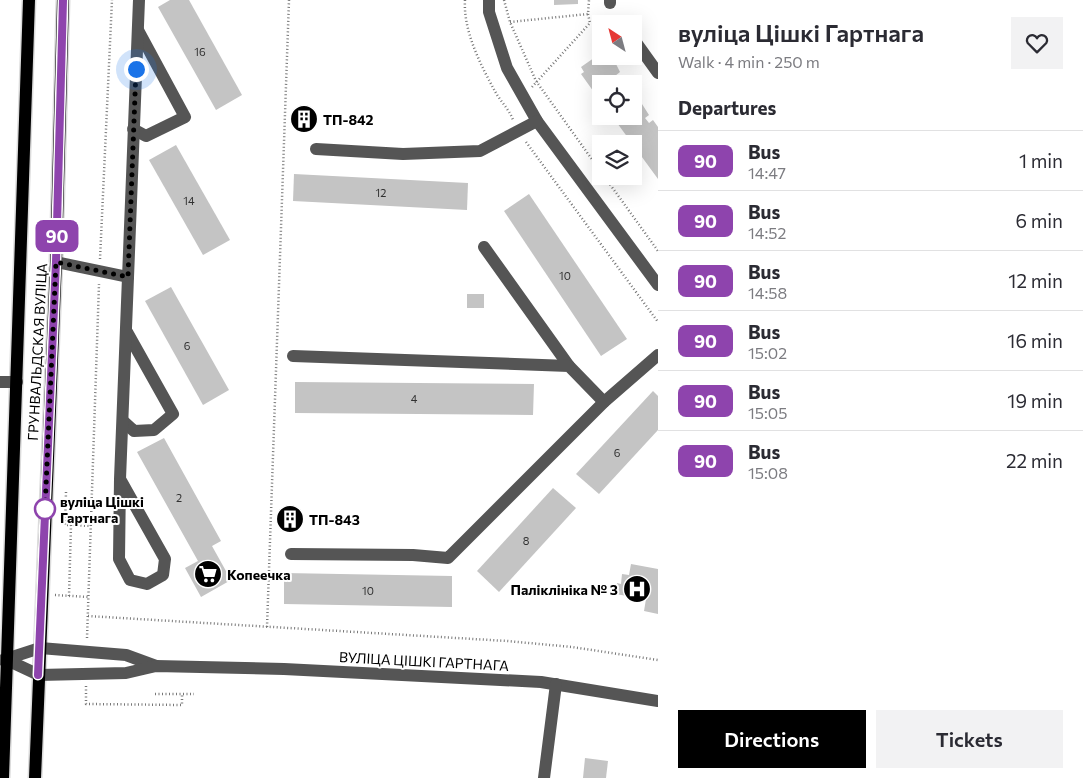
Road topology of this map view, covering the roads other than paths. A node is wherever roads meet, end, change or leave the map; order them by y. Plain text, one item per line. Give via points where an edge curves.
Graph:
1 (29, 0) edge
2 (63, 0) edge
3 (139, 0) edge
4 (489, 0) edge
5 (138, 30) junction
6 (642, 51) edge
7 (658, 73) edge
8 (537, 120) junction
9 (134, 129) junction
10 (316, 149) dead end
11 (484, 246) dead end
12 (56, 262) junction
13 (128, 277) junction
14 (658, 285) edge
15 (126, 331) junction
16 (658, 355) edge
17 (293, 356) dead end
18 (569, 366) junction
19 (0, 382) edge
20 (17, 382) junction
21 (604, 402) junction
22 (122, 421) junction
23 (120, 479) junction
24 (291, 554) dead end
25 (40, 648) junction
26 (3, 660) edge
27 (156, 666) junction
28 (38, 675) junction
29 (556, 684) junction
30 (658, 701) edge
31 (3, 778) edge
32 (35, 778) edge
33 (544, 778) edge

1 - 20 main road, ГРУНВАЛЬДСКАЯ ВУЛІЦА
2 - 12 main road, ГРУНВАЛЬДСКАЯ ВУЛІЦА
3 - 5 street
4 - 8 street via 489,12 507,68
5 - 9 street
5 - 9 street via 185,117 146,136
6 - 7 street
8 - 10 street via 480,151 403,154
8 - 14 street
9 - 13 street
11 - 18 street
12 - 13 street
12 - 25 main road, ГРУНВАЛЬДСКАЯ ВУЛІЦА
13 - 15 street
15 - 22 street
15 - 22 street via 174,414 154,430 134,431
16 - 21 street
17 - 18 street
18 - 21 street
19 - 20 street
20 - 26 main road, ГРУНВАЛЬДСКАЯ ВУЛІЦА via 10,628
21 - 24 street via 448,558
22 - 23 street
23 - 23 street via 119,559 130,580 147,584 163,574 166,559
25 - 26 street, ВУЛІЦА ЦІШКІ ГАРТНАГА
25 - 27 street, ВУЛІЦА ЦІШКІ ГАРТНАГА via 126,655
25 - 28 main road, ГРУНВАЛЬДСКАЯ ВУЛІЦА
26 - 28 street, ВУЛІЦА ЦІШКІ ГАРТНАГА
26 - 31 main road, ГРУНВАЛЬДСКАЯ ВУЛІЦА
27 - 28 street, ВУЛІЦА ЦІШКІ ГАРТНАГА via 126,673
27 - 29 street, ВУЛІЦА ЦІШКІ ГАРТНАГА via 284,669
28 - 32 main road, ГРУНВАЛЬДСКАЯ ВУЛІЦА
29 - 30 street, ВУЛІЦА ЦІШКІ ГАРТНАГА
29 - 33 street

